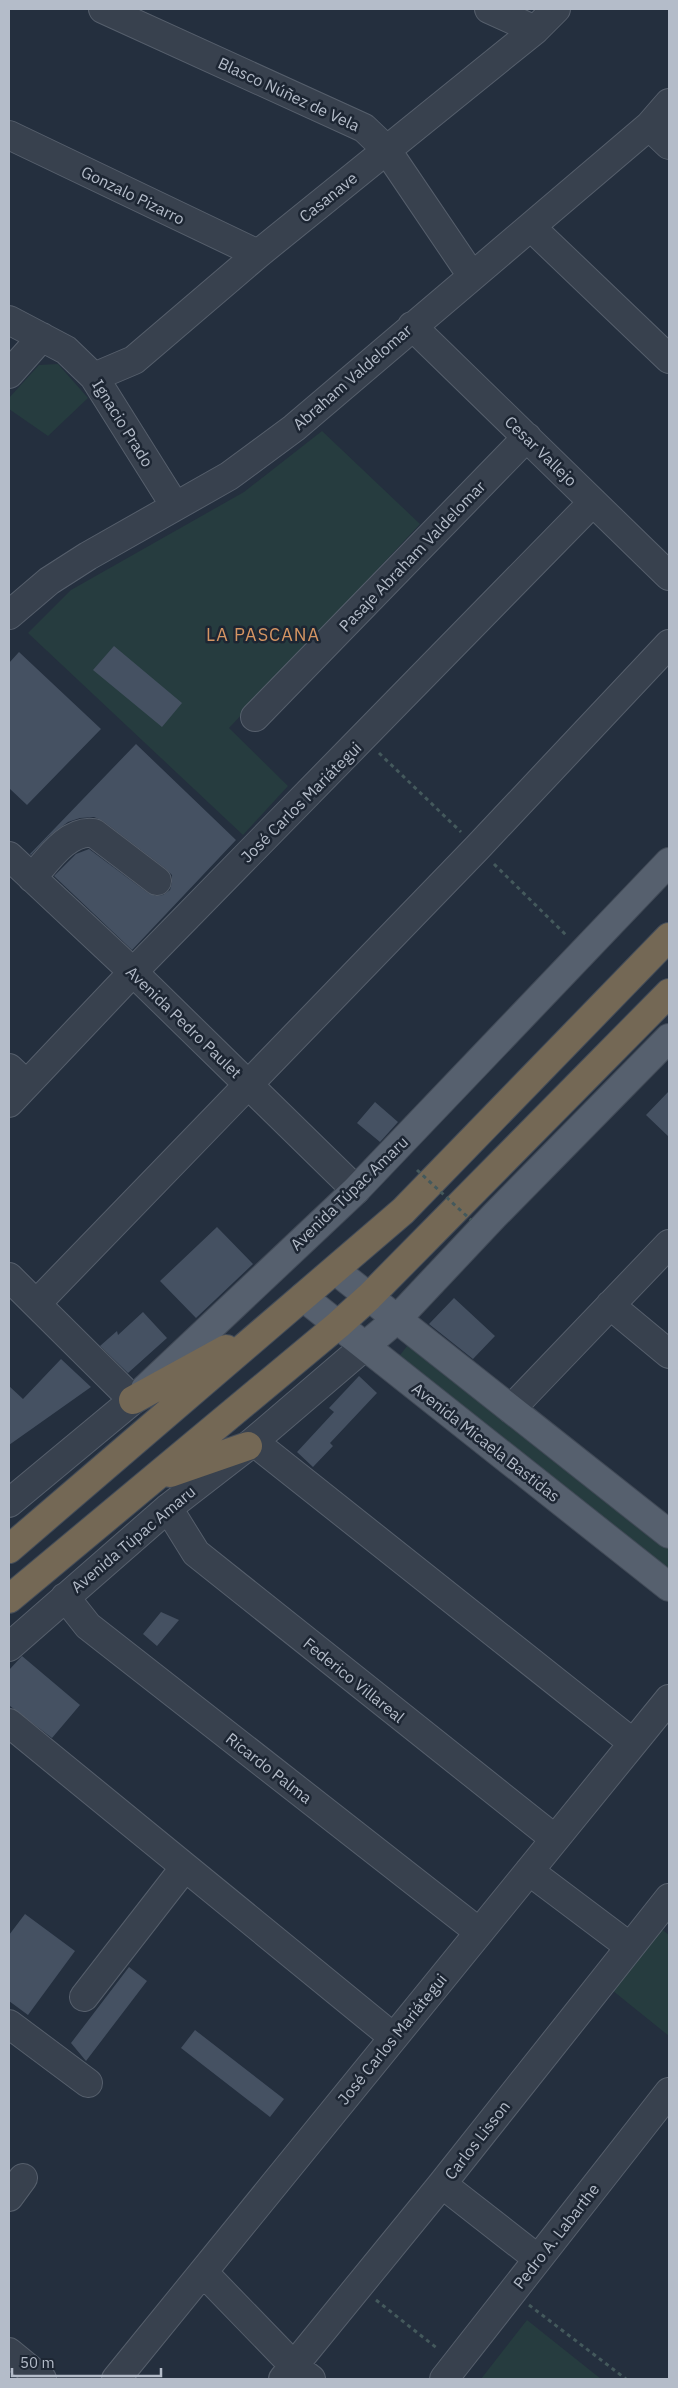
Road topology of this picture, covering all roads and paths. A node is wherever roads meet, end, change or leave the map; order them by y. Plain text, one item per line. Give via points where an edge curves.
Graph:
1 (103, 9) edge
2 (489, 9) edge
3 (556, 9) edge
4 (535, 30) junction
5 (669, 103) edge
6 (649, 126) junction
7 (9, 135) edge
8 (669, 145) edge
9 (386, 150) junction
10 (531, 227) junction
11 (258, 254) junction
12 (472, 276) junction
13 (9, 320) edge
14 (412, 326) junction
15 (42, 337) junction
16 (669, 359) edge
17 (9, 374) edge
18 (94, 377) junction
19 (526, 437) junction
20 (593, 502) junction
21 (175, 506) junction
22 (669, 576) edge
23 (10, 612) edge
24 (669, 644) edge
25 (255, 717) dead end
26 (9, 856) edge
27 (669, 862) edge
28 (32, 878) junction
29 (156, 881) dead end
30 (669, 937) edge
31 (133, 972) junction
32 (669, 993) edge
33 (669, 1038) edge
34 (248, 1084) junction
35 (14, 1085) edge
36 (417, 1170) dead end
37 (356, 1190) junction
38 (472, 1220) dead end
39 (669, 1244) edge
40 (335, 1270) junction
41 (9, 1277) edge
42 (303, 1297) junction
43 (369, 1297) junction
44 (37, 1303) junction
45 (610, 1305) junction
46 (397, 1319) junction
47 (278, 1320) junction
48 (338, 1325) junction
49 (365, 1346) junction
50 (669, 1354) edge
51 (132, 1400) junction
52 (511, 1409) junction
53 (251, 1444) junction
54 (157, 1477) junction
55 (9, 1503) edge
56 (168, 1508) junction
57 (669, 1534) edge
58 (9, 1549) edge
59 (669, 1587) edge
60 (65, 1597) junction
61 (9, 1599) edge
62 (9, 1647) edge
63 (669, 1699) edge
64 (9, 1723) edge
65 (633, 1743) junction
66 (554, 1839) junction
67 (185, 1867) junction
68 (529, 1871) junction
69 (669, 1898) edge
70 (479, 1932) junction
71 (630, 1947) junction
72 (84, 1997) dead end
73 (9, 2024) edge
74 (393, 2037) junction
75 (88, 2083) dead end
76 (669, 2092) edge
77 (442, 2184) junction
78 (538, 2259) junction
79 (203, 2272) junction
80 (359, 2287) junction
81 (512, 2292) junction
82 (9, 2352) edge
83 (450, 2371) edge
84 (296, 2375) edge
85 (42, 2379) edge
86 (116, 2379) edge
87 (626, 2379) edge

1 - 9 street, Blasco Núñez de Vela via 364,128
2 - 4 street
3 - 4 street, Casanave
4 - 9 street, Casanave
5 - 6 street, Abraham Valdelomar
6 - 8 street
6 - 10 street, Abraham Valdelomar
7 - 11 street, Gonzalo Pizarro
9 - 11 street, Casanave
9 - 12 street, Blasco Núñez de Vela
10 - 12 street, Abraham Valdelomar
10 - 16 street
11 - 18 street, Casanave via 134,360
12 - 14 street, Abraham Valdelomar
13 - 15 street, Ignacio Prado
14 - 19 street, Cesar Vallejo
14 - 21 street, Abraham Valdelomar via 294,428 229,476
15 - 17 street
15 - 18 street, Ignacio Prado via 66,350
18 - 21 street, Ignacio Prado
19 - 20 street, Cesar Vallejo
19 - 25 street, Pasaje Abraham Valdelomar
20 - 22 street, Cesar Vallejo
20 - 31 street, José Carlos Mariátegui
21 - 23 street, Abraham Valdelomar via 49,581
24 - 34 street
26 - 28 street, Avenida Pedro Paulet
27 - 37 main road, Avenida Túpac Amaru
28 - 29 street via 62,845 87,832 94,832
28 - 31 street, Avenida Pedro Paulet
30 - 40 highway via 403,1211
31 - 34 street, Avenida Pedro Paulet
31 - 35 street, José Carlos Mariátegui
32 - 43 highway, Avenida Túpac Amaru
33 - 46 main road, Avenida Túpac Amaru
34 - 37 street, Avenida Pedro Paulet
34 - 44 street
36 - 38 path, bridge
37 - 51 main road, Avenida Túpac Amaru
39 - 45 street
40 - 42 highway
40 - 43 main road
41 - 44 street
42 - 47 highway
42 - 48 main road, Avenida Micaela Bastidas
43 - 46 main road
43 - 48 highway, Avenida Túpac Amaru
44 - 51 street
45 - 50 street
45 - 52 street
46 - 49 main road, Avenida Túpac Amaru
46 - 52 main road
47 - 51 highway
47 - 58 highway
48 - 49 main road, Avenida Micaela Bastidas
48 - 54 highway, Avenida Túpac Amaru
49 - 53 street, Avenida Túpac Amaru
49 - 59 main road, Avenida Micaela Bastidas
51 - 55 street, Avenida Túpac Amaru
52 - 57 main road
53 - 54 highway
53 - 56 street, Avenida Túpac Amaru
53 - 65 street
54 - 61 highway, Avenida Túpac Amaru
56 - 60 street, Avenida Túpac Amaru
56 - 66 street, Federico Villareal via 196,1553
60 - 62 street, Avenida Túpac Amaru
60 - 70 street, Ricardo Palma via 88,1626
63 - 65 street, José Carlos Mariátegui
64 - 67 street
65 - 66 street, José Carlos Mariátegui
66 - 68 street, José Carlos Mariátegui
67 - 72 street
67 - 74 street
68 - 70 street, José Carlos Mariátegui
68 - 71 street
69 - 71 street, Carlos Lisson
70 - 74 street, José Carlos Mariátegui
71 - 77 street, Carlos Lisson
73 - 75 street
74 - 79 street, José Carlos Mariátegui
76 - 78 street, Pedro A. Labarthe
77 - 78 street
77 - 80 street, Carlos Lisson
78 - 81 street, Pedro A. Labarthe
79 - 84 street
79 - 86 street, José Carlos Mariátegui
80 - 83 path
80 - 84 street, Carlos Lisson
81 - 83 street, Pedro A. Labarthe
81 - 87 path
82 - 85 street

